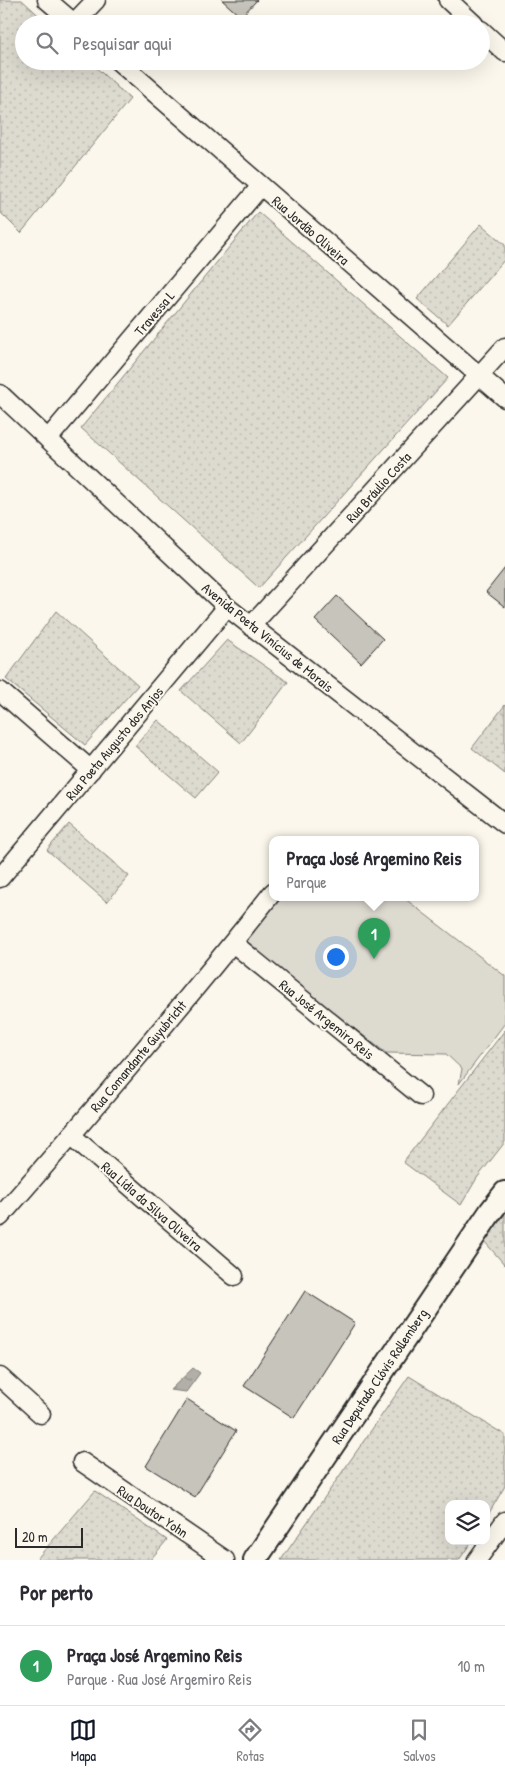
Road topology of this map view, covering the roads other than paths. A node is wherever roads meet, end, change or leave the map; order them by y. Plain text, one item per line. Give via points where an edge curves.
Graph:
1 (48, 0) edge
2 (96, 0) edge
3 (448, 0) edge
4 (65, 15) edge
5 (82, 15) edge
6 (464, 15) edge
7 (490, 38) edge
8 (505, 52) edge
9 (128, 70) edge
10 (260, 187) junction
11 (505, 347) edge
12 (480, 376) junction
13 (0, 394) edge
14 (505, 398) edge
15 (48, 439) junction
16 (227, 607) junction
17 (251, 626) junction
18 (0, 691) edge
19 (91, 770) junction
20 (505, 824) edge
21 (0, 878) edge
22 (269, 897) edge
23 (232, 943) junction
24 (421, 1096) dead end
25 (71, 1135) junction
26 (505, 1193) edge
27 (0, 1217) edge
28 (234, 1276) dead end
29 (0, 1377) edge
30 (41, 1414) dead end
31 (82, 1462) dead end
32 (504, 1527) edge
33 (225, 1560) edge
34 (255, 1560) edge
35 (477, 1560) edge

1 - 4 street
2 - 5 street
3 - 6 street
7 - 8 street
9 - 10 street, Rua Jordão Oliveira
10 - 12 street, Rua Jordão Oliveira
10 - 15 street, Travessa L
11 - 12 street, Rua Bráulio Costa
12 - 14 street, Rua Jordão Oliveira
12 - 17 street, Rua Bráulio Costa
13 - 15 street, Avenida Poeta Vinícius de Morais
15 - 16 street, Avenida Poeta Vinícius de Morais
16 - 17 street, Avenida Poeta Vinícius de Morais
16 - 19 street, Rua Poeta Augusto dos Anjos
17 - 20 street, Avenida Poeta Vinícius de Morais
18 - 19 street
19 - 21 street, Rua Poeta Augusto dos Anjos
22 - 23 street, Rua Comandante Guyubricht
23 - 24 street, Rua José Argemiro Reis
23 - 25 street, Rua Comandante Guyubricht
25 - 27 street, Rua Comandante Guyubricht
25 - 28 street, Rua Lídia da Silva Oliveira
26 - 34 street, Rua Deputado Clóvis Rollemberg
29 - 30 street
31 - 33 street, Rua Doutor Yohn
32 - 35 street

